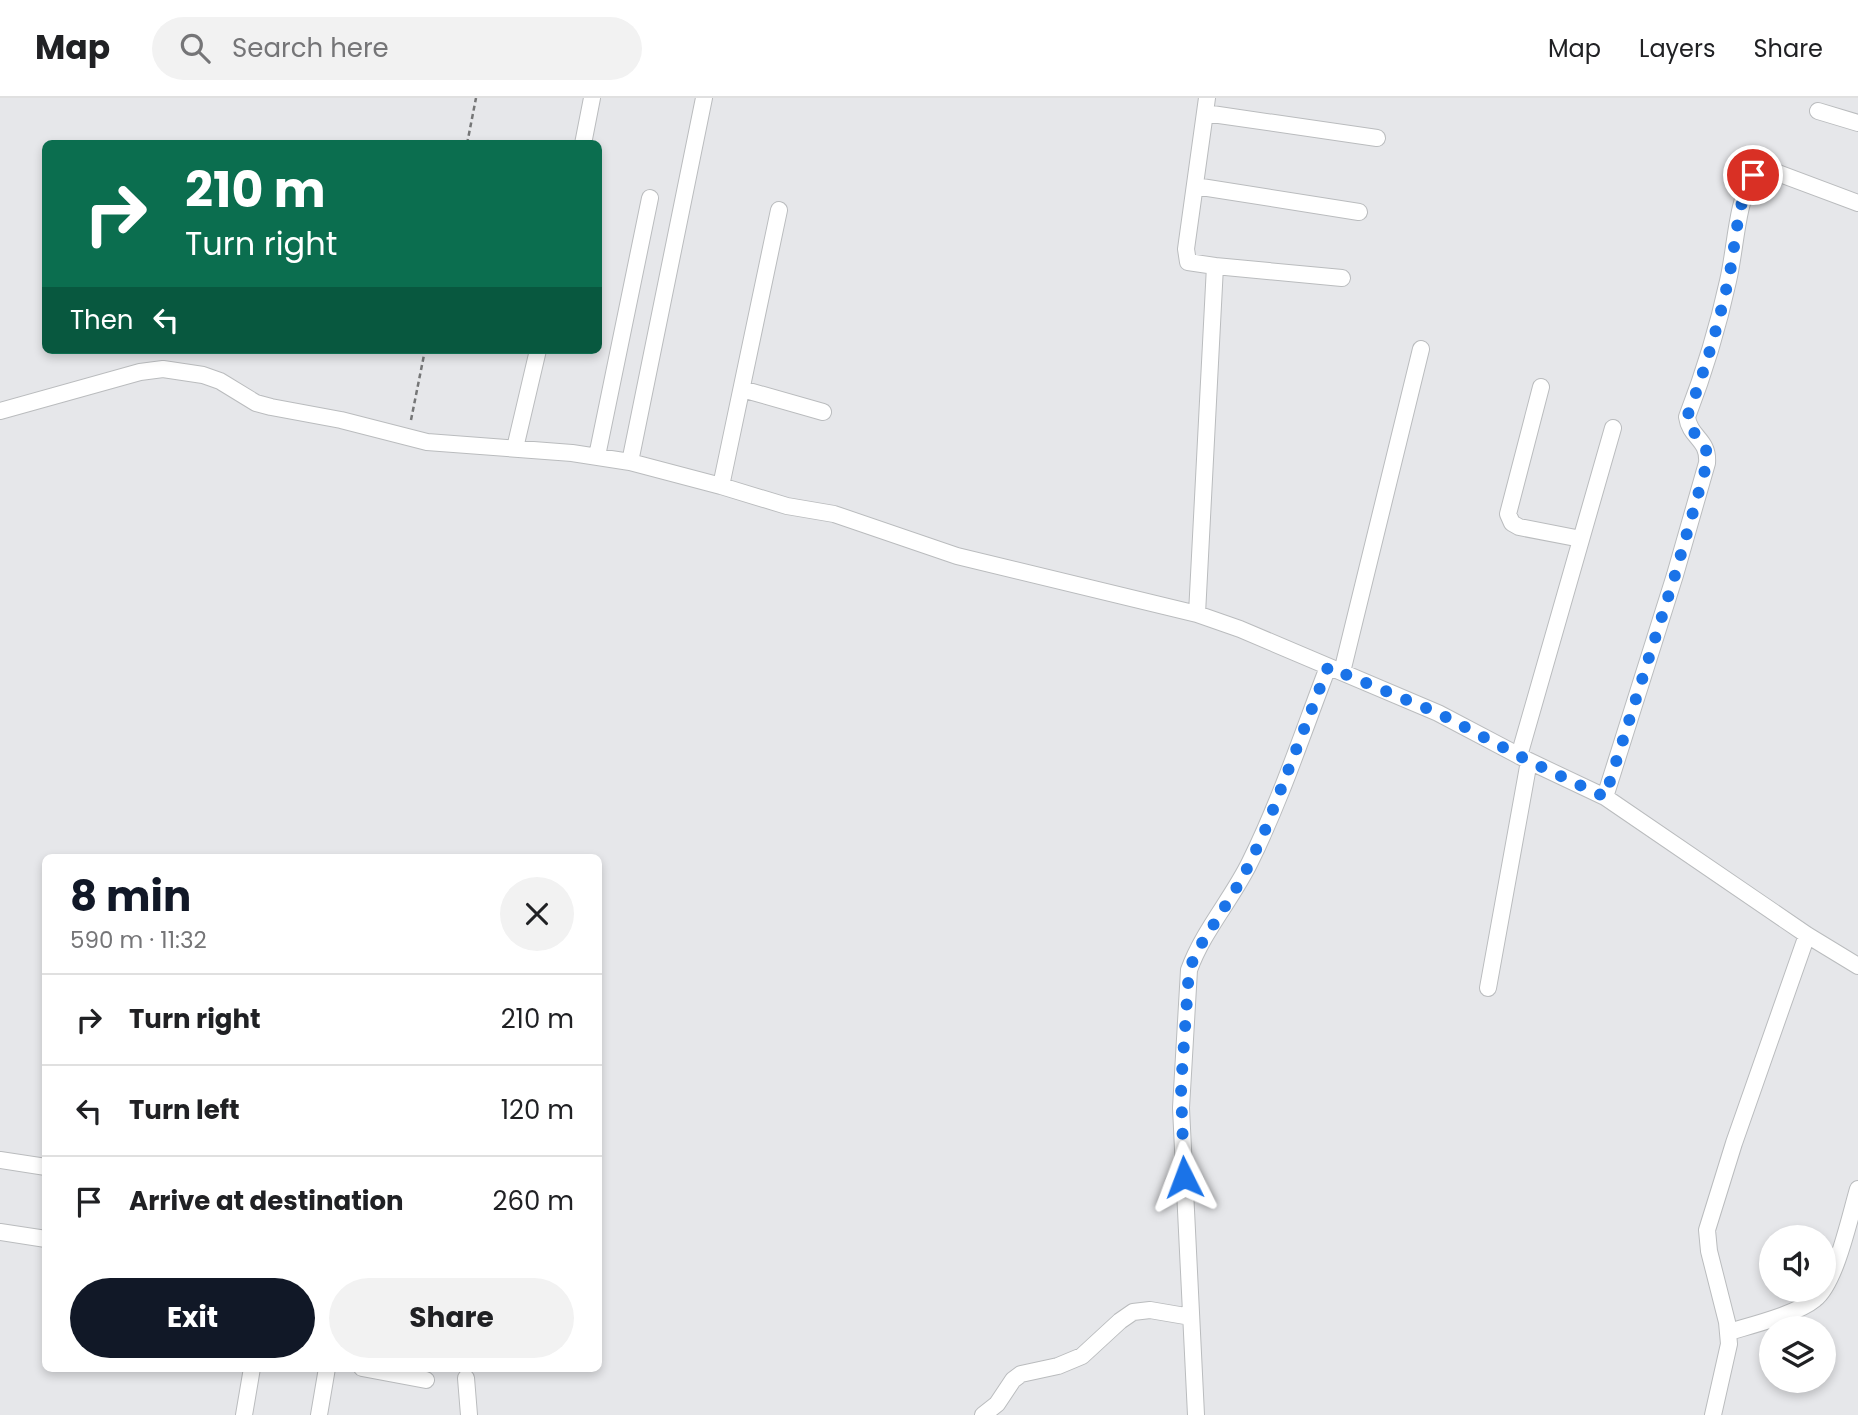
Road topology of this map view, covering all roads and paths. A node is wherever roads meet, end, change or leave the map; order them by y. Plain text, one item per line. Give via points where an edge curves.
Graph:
1 (476, 98) edge
2 (592, 98) edge
3 (704, 98) edge
4 (1206, 106) edge
5 (1818, 111) dead end
6 (1858, 122) edge
7 (1377, 138) dead end
8 (468, 140) edge
9 (584, 140) edge
10 (1195, 186) junction
11 (650, 198) dead end
12 (1858, 203) edge
13 (779, 210) dead end
14 (1359, 212) dead end
15 (1215, 266) junction
16 (1342, 278) dead end
17 (1420, 349) dead end
18 (424, 354) edge
19 (537, 354) edge
20 (1541, 387) dead end
21 (741, 389) junction
22 (0, 411) edge
23 (823, 412) dead end
24 (1613, 428) dead end
25 (408, 437) junction
26 (515, 448) junction
27 (597, 456) junction
28 (630, 462) junction
29 (722, 485) junction
30 (1581, 539) junction
31 (1197, 614) junction
32 (1335, 669) junction
33 (1524, 758) junction
34 (1605, 797) junction
35 (1807, 935) junction
36 (1858, 966) edge
37 (1488, 988) dead end
38 (0, 1160) edge
39 (42, 1166) edge
40 (1858, 1189) edge
41 (0, 1232) edge
42 (42, 1238) edge
43 (1191, 1317) junction
44 (1729, 1332) junction
45 (251, 1372) edge
46 (326, 1372) edge
47 (383, 1372) edge
48 (466, 1378) dead end
49 (426, 1380) dead end
50 (244, 1415) edge
51 (319, 1415) edge
52 (470, 1415) edge
53 (983, 1415) edge
54 (1196, 1415) edge
55 (1713, 1415) edge

1 - 8 path
2 - 9 street
3 - 28 street
4 - 7 street
4 - 10 street
5 - 6 street
10 - 14 street
10 - 15 street via 1186,257 1192,264
11 - 27 street
12 - 34 street via 1775,172 1753,175 1743,194 1714,339 1687,417 1689,427 1705,444 1707,463
13 - 21 street
15 - 16 street
15 - 31 street
17 - 32 street
18 - 25 path
19 - 26 street
20 - 30 street via 1508,514 1519,527
21 - 23 street
21 - 29 street
22 - 25 street via 163,369 203,375 271,407
24 - 30 street
25 - 26 street via 446,445
26 - 27 street
27 - 28 street
28 - 29 street
29 - 31 street via 787,506 834,514 957,556
30 - 33 street
31 - 32 street
32 - 33 street via 1438,713
32 - 43 street via 1242,879 1189,970 1181,1108
33 - 34 street
33 - 37 street
34 - 35 street
35 - 36 street
35 - 44 street via 1707,1230
38 - 39 street
40 - 44 street via 1830,1279 1816,1298
41 - 42 street
43 - 53 street via 1133,1312 1082,1356 1021,1374
43 - 54 street
44 - 55 street
45 - 50 street
46 - 51 street
47 - 49 street
48 - 52 street

